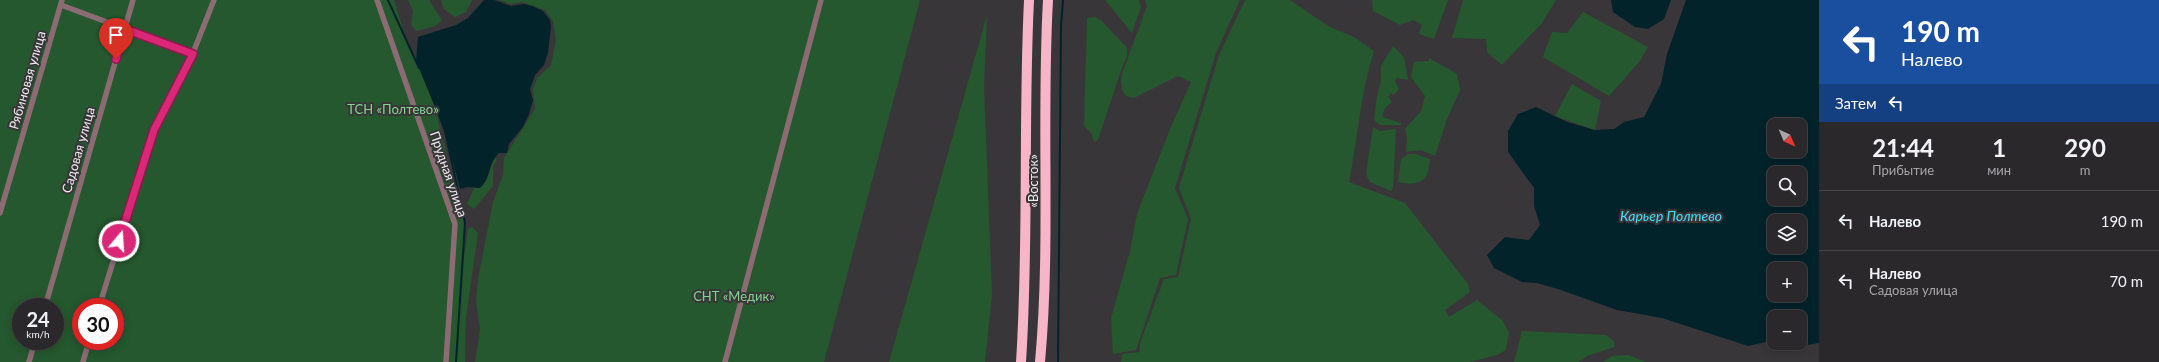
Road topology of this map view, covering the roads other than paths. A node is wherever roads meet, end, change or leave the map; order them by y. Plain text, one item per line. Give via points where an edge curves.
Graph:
1 (133, 0) edge
2 (214, 0) edge
3 (377, 0) edge
4 (822, 0) edge
5 (1029, 0) edge
6 (1048, 0) edge
7 (61, 2) edge
8 (125, 29) junction
9 (193, 54) junction
10 (0, 213) edge
11 (48, 298) edge
12 (102, 298) edge
13 (32, 350) edge
14 (86, 350) edge
15 (29, 362) edge
16 (83, 362) edge
17 (446, 362) edge
18 (725, 362) edge
19 (1020, 362) edge
20 (1040, 362) edge

1 - 8 street, Садовая улица
2 - 9 street
3 - 17 street, Прудная улица via 455,224
4 - 18 street
5 - 19 highway, «Восток» via 1026,57 1025,296
6 - 20 highway, «Восток» via 1045,49 1045,302
7 - 8 street
7 - 10 street, Рябиновая улица
8 - 9 street
8 - 11 street, Садовая улица
9 - 12 street via 154,130
13 - 15 street
14 - 16 street

